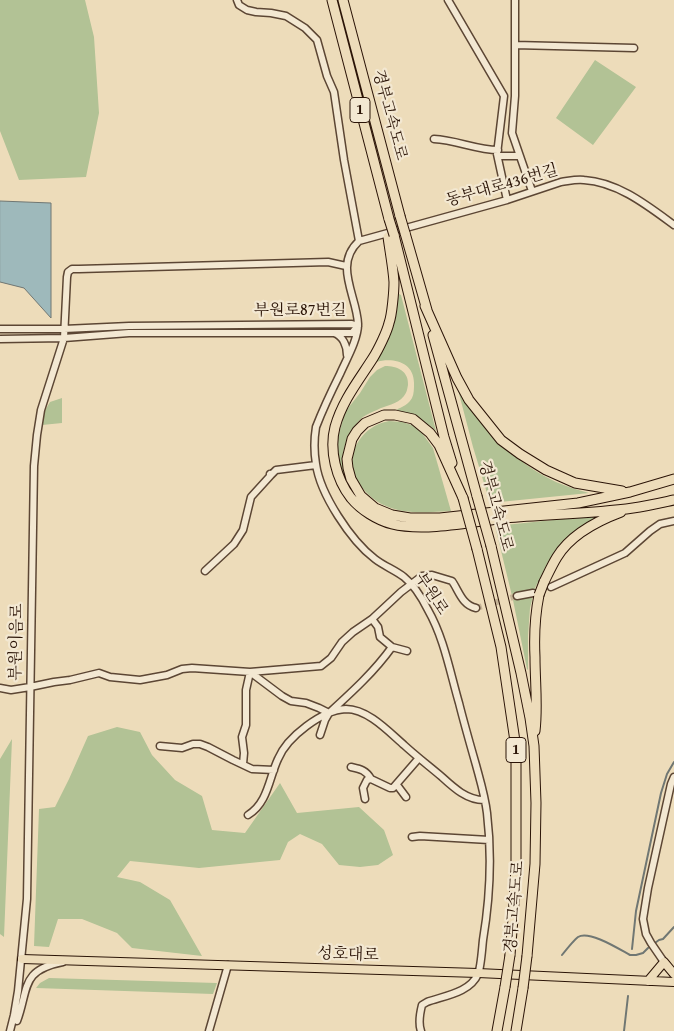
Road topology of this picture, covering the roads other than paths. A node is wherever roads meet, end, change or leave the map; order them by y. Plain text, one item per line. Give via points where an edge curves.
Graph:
1 (237, 0) edge
2 (332, 0) edge
3 (343, 0) edge
4 (448, 0) edge
5 (515, 0) edge
6 (515, 45) junction
7 (634, 48) dead end
8 (504, 96) junction
9 (515, 96) junction
10 (434, 140) dead end
11 (498, 153) junction
12 (519, 156) junction
13 (532, 191) junction
14 (507, 200) junction
15 (674, 224) edge
16 (391, 236) junction
17 (359, 241) junction
18 (346, 266) junction
19 (426, 306) junction
20 (358, 326) junction
21 (0, 329) edge
22 (64, 329) junction
23 (206, 329) junction
24 (333, 333) junction
25 (64, 338) junction
26 (0, 339) edge
27 (346, 360) junction
28 (316, 465) junction
29 (674, 479) edge
30 (630, 492) junction
31 (463, 498) junction
32 (674, 500) edge
33 (633, 508) junction
34 (674, 521) edge
35 (204, 571) dead end
36 (412, 583) junction
37 (547, 585) junction
38 (536, 594) junction
39 (517, 596) tunnel mouth
40 (476, 608) dead end
41 (372, 619) junction
42 (392, 646) junction
43 (407, 651) dead end
44 (250, 672) junction
45 (30, 687) junction
46 (0, 688) edge
47 (329, 713) junction
48 (320, 735) dead end
49 (160, 746) dead end
50 (534, 746) junction
51 (419, 758) junction
52 (243, 764) junction
53 (351, 767) dead end
54 (274, 770) junction
55 (674, 777) edge
56 (371, 779) junction
57 (397, 785) junction
58 (406, 797) dead end
59 (365, 799) dead end
60 (484, 800) junction
61 (248, 815) dead end
62 (412, 837) dead end
63 (489, 840) junction
64 (22, 959) junction
65 (73, 961) junction
66 (664, 962) junction
67 (228, 966) junction
68 (478, 973) junction
69 (674, 974) edge
70 (648, 981) junction
71 (674, 982) edge
72 (11, 1031) edge
73 (209, 1031) edge
74 (421, 1031) edge
75 (498, 1031) edge
76 (516, 1031) edge

1 - 17 street via 247,10 286,16 317,40 334,92
2 - 16 highway, 경부고속도로 / 1
3 - 19 highway, 경부고속도로 / 1, bridge
4 - 8 street
5 - 6 street
6 - 7 street
6 - 9 street
8 - 9 street
8 - 11 street
9 - 12 street via 512,133
10 - 11 street via 447,140
11 - 12 street
11 - 14 street
12 - 13 street
13 - 14 street, 동부대로436번길
13 - 15 street, 동부대로436번길 via 570,180 595,182 621,191
14 - 17 street, 동부대로436번길
16 - 31 highway, 경부고속도로 / 1
16 - 33 highway via 394,283 389,324 374,356 342,408 335,428 335,465 351,498 385,521 426,527
17 - 18 street via 350,252
18 - 20 street, 부원로
18 - 22 street, 부원이음로 via 328,262 72,269 67,278
19 - 30 highway via 469,400 501,440 567,480
19 - 50 highway, 경부고속도로 / 1, bridge via 491,546 521,673
20 - 23 street, 부원로87번길
20 - 24 street, 부원로87번길 via 352,333
20 - 27 street, 부원로
21 - 22 street, 부원로87번길
22 - 23 street, 부원로87번길 via 129,326
22 - 25 street, 부원이음로
23 - 24 street, 부원로87번길
23 - 25 street, 부원로87번길
24 - 27 street via 344,341
25 - 26 street, 부원로87번길
25 - 45 street, 부원이음로 via 36,435
27 - 28 street, 부원로 via 316,427
28 - 35 street via 276,470 270,474 251,497 243,530 234,544
28 - 36 street, 부원로 via 329,500 347,530 374,558
29 - 30 highway
30 - 31 highway via 578,503 440,518 392,515 375,508 361,496 351,479 347,459 357,430 384,415 413,419 439,445
31 - 75 highway, 경부고속도로 / 1, bridge via 501,647 516,748 513,919
32 - 33 highway
33 - 37 highway via 602,519 576,535 558,555
34 - 37 street via 660,524 625,553
36 - 40 street via 422,576 447,579 452,581 466,604
36 - 41 street
36 - 60 street, 부원로 via 434,622 444,649
37 - 38 highway, bridge
38 - 39 street
38 - 50 highway via 537,713
41 - 42 street via 380,637
41 - 44 street via 342,642 321,666
42 - 43 street
42 - 47 street via 366,679
44 - 45 street via 192,668 140,680 98,673
44 - 47 street via 291,701 306,703
44 - 52 street via 246,690 246,725 242,736
45 - 46 street
45 - 64 street, 부원이음로 via 27,899
47 - 48 street
47 - 51 street via 349,709 367,715
47 - 54 street via 300,731 284,748
49 - 52 street via 182,748 200,744
50 - 76 highway, 경부고속도로 / 1, bridge via 535,864
51 - 57 street
51 - 60 street via 463,794
52 - 54 street via 252,769
53 - 56 street via 364,770
54 - 61 street via 266,794
55 - 66 street via 644,911 644,927
56 - 57 street via 390,788
56 - 59 street via 363,788
57 - 58 street
60 - 63 street, 부원로
62 - 63 street
63 - 68 street, 부원로 via 489,889
64 - 65 main road, 성호대로
64 - 72 street, 부원이음로
65 - 67 main road, 성호대로
65 - 72 street via 51,964 35,973 28,981 18,1019
66 - 69 main road
66 - 70 main road
67 - 68 main road, 성호대로
67 - 73 street
68 - 70 main road, 성호대로
68 - 74 street via 460,991 422,1005
70 - 71 main road, 성호대로

